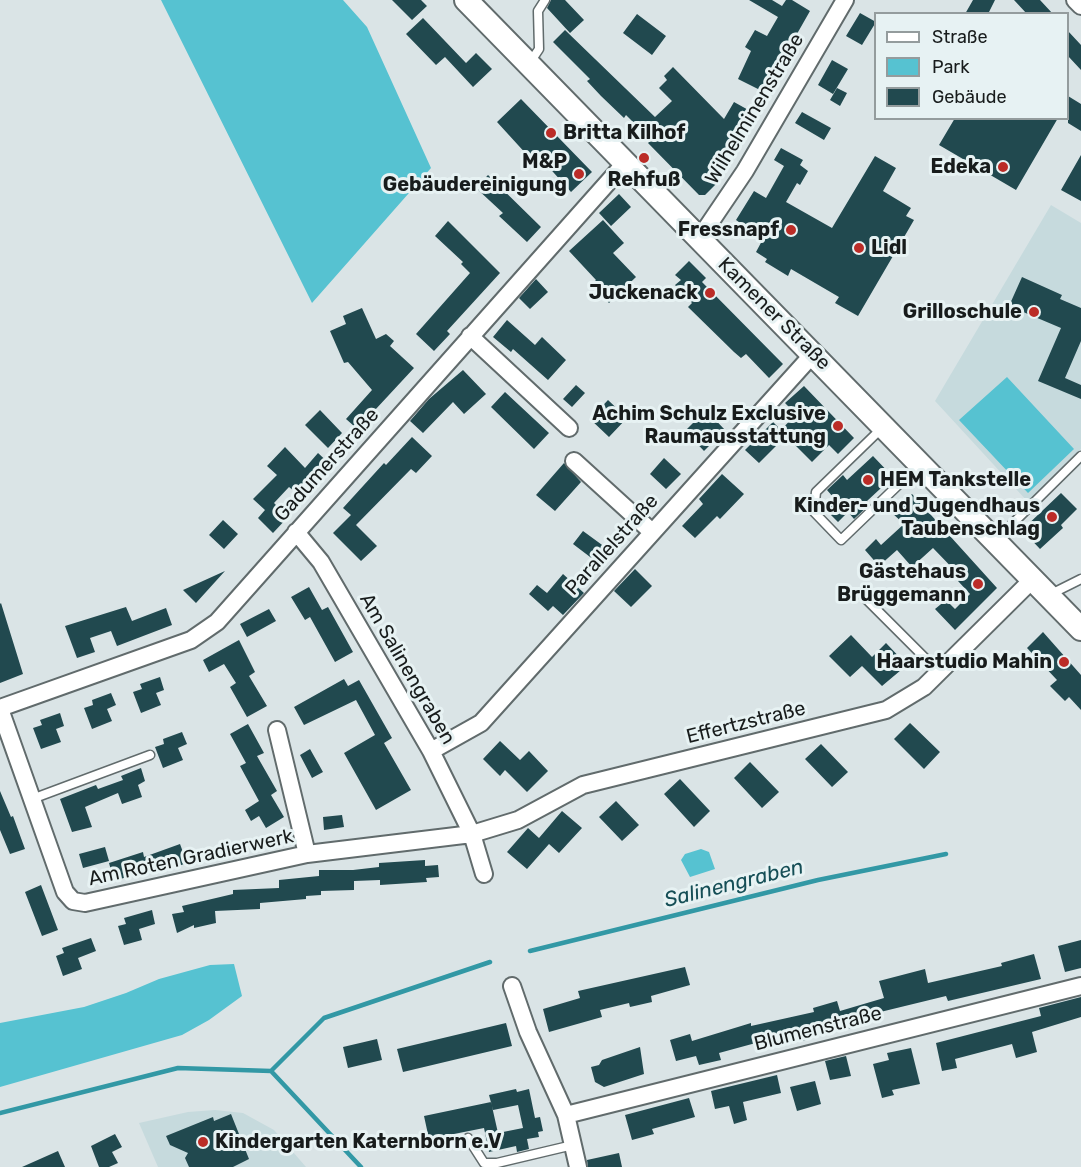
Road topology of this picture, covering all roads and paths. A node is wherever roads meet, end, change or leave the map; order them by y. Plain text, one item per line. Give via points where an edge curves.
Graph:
1 (466, 0) edge
2 (545, 0) edge
3 (845, 0) edge
4 (1075, 0) edge
5 (1081, 6) edge
6 (529, 64) junction
7 (626, 162) junction
8 (699, 239) junction
9 (470, 336) junction
10 (814, 353) junction
11 (884, 425) junction
12 (569, 428) dead end
13 (1081, 456) edge
14 (574, 461) dead end
15 (921, 464) junction
16 (296, 532) junction
17 (652, 532) junction
18 (996, 541) junction
19 (1081, 579) edge
20 (1041, 587) junction
21 (860, 593) dead end
22 (1081, 629) edge
23 (939, 672) junction
24 (0, 709) edge
25 (276, 730) dead end
26 (431, 751) junction
27 (150, 755) dead end
28 (32, 799) junction
29 (472, 834) junction
30 (307, 854) junction
31 (484, 874) dead end
32 (512, 986) dead end
33 (1081, 986) edge
34 (566, 1115) junction
35 (468, 1138) dead end
36 (573, 1145) junction
37 (578, 1167) edge

1 - 6 main road, Kamener Straße
2 - 6 lane via 538,11 540,49
3 - 8 street, Wilhelminenstraße via 745,171
4 - 5 street
6 - 7 main road, Kamener Straße
7 - 8 main road, Kamener Straße
7 - 9 street, Gadumerstraße
8 - 10 main road, Kamener Straße
9 - 12 street
9 - 16 street, Gadumerstraße
10 - 11 main road, Kamener Straße
10 - 17 street, Parallelstraße
11 - 15 main road, Kamener Straße
11 - 15 lane via 816,492 814,512 841,540
13 - 18 lane
14 - 17 street
15 - 18 main road, Kamener Straße
16 - 24 street, Gadumerstraße via 203,634
16 - 26 street, Am Salinengraben via 321,562
17 - 26 street, Parallelstraße via 480,723
18 - 20 main road, Kamener Straße
19 - 20 lane
20 - 22 main road, Kamener Straße
20 - 23 street, Effertzstraße
21 - 23 lane
23 - 29 street, Effertzstraße via 924,687 886,710 584,785 518,819
24 - 28 street, Am Roten Gradierwerk
25 - 30 street, Am Roten Gradierwerk
26 - 29 street, Am Salinengraben
27 - 28 lane
28 - 30 street, Am Roten Gradierwerk via 65,892 73,901 85,903
29 - 30 street, Am Roten Gradierwerk
29 - 31 street
32 - 34 street via 528,1032
33 - 34 street, Blumenstraße
34 - 36 street
35 - 36 lane via 484,1163
36 - 37 street

